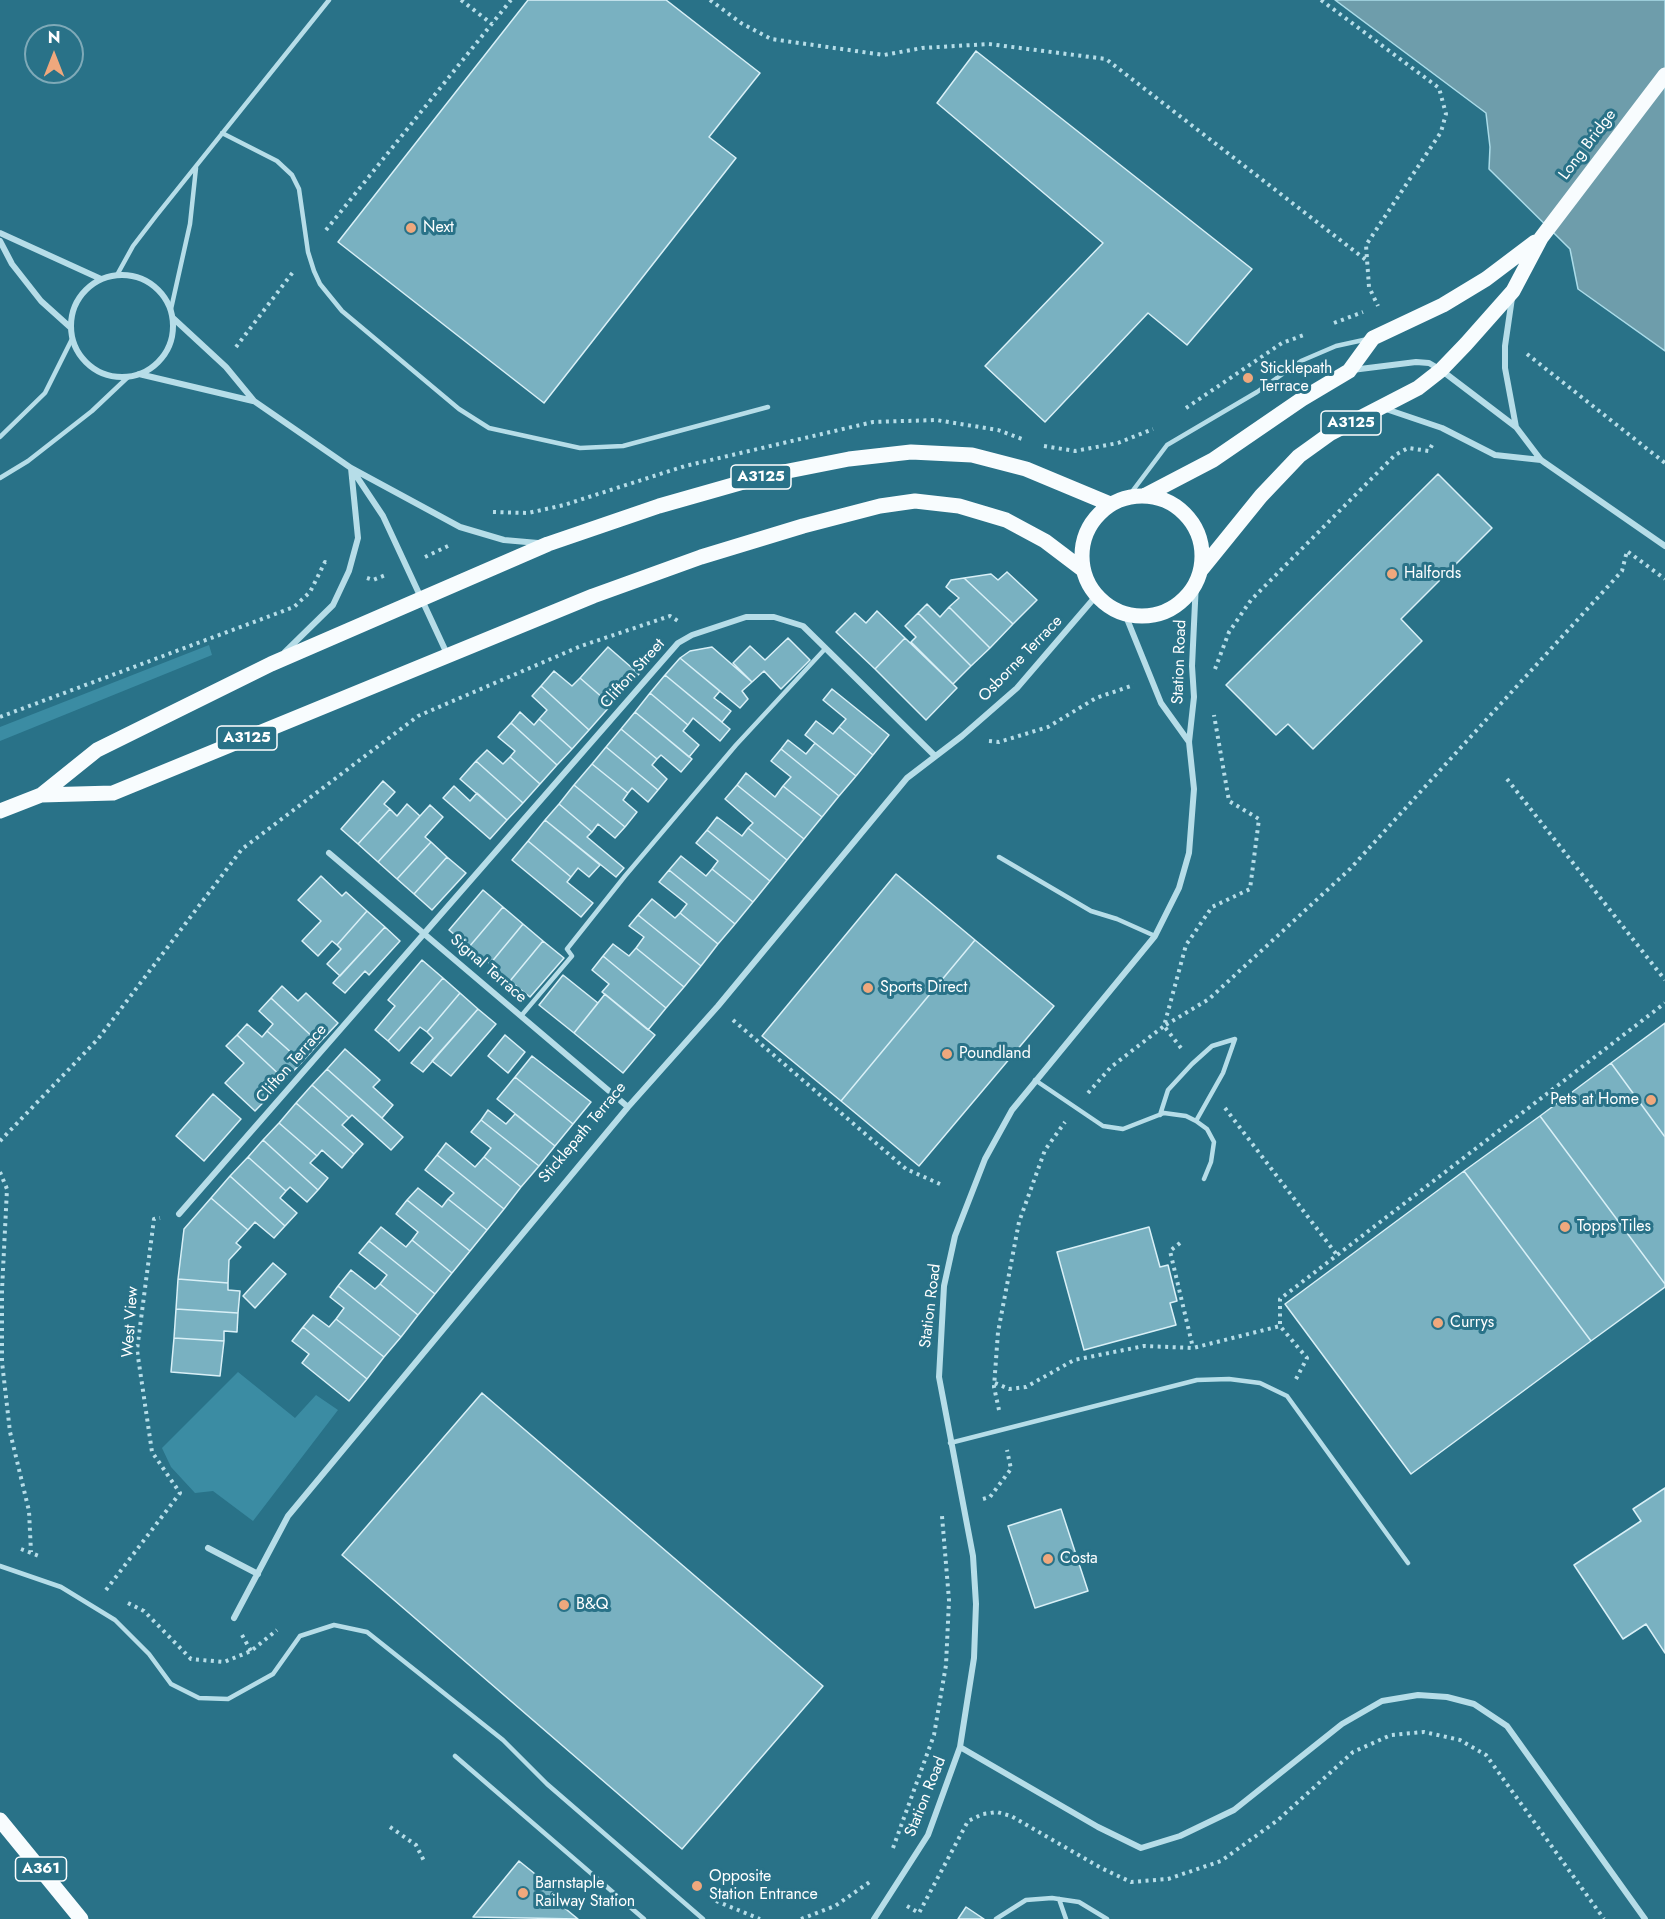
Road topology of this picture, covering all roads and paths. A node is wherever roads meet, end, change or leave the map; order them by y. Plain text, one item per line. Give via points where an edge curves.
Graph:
1 (328, 0) edge
2 (461, 0) edge
3 (511, 0) edge
4 (710, 0) edge
5 (1321, 0) edge
6 (492, 24) junction
7 (1665, 75) edge
8 (222, 133) junction
9 (196, 168) junction
10 (0, 233) edge
11 (1541, 238) junction
12 (0, 241) edge
13 (308, 252) junction
14 (1366, 260) junction
15 (117, 275) junction
16 (101, 279) junction
17 (1513, 291) junction
18 (1378, 306) dead end
19 (171, 309) junction
20 (173, 318) junction
21 (71, 328) junction
22 (1372, 338) junction
23 (72, 339) junction
24 (236, 347) dead end
25 (1526, 353) dead end
26 (1441, 370) junction
27 (1348, 371) junction
28 (139, 374) junction
29 (128, 377) junction
30 (254, 401) junction
31 (768, 407) dead end
32 (1382, 408) junction
33 (1442, 428) junction
34 (1516, 428) junction
35 (0, 436) edge
36 (1541, 460) junction
37 (1665, 463) edge
38 (351, 468) junction
39 (0, 477) edge
40 (1146, 495) junction
41 (1128, 497) junction
42 (1110, 504) junction
43 (460, 527) junction
44 (548, 544) junction
45 (1665, 546) edge
46 (407, 565) junction
47 (1082, 569) junction
48 (349, 571) junction
49 (1198, 576) junction
50 (1665, 579) edge
51 (1096, 596) junction
52 (422, 599) junction
53 (1125, 614) junction
54 (824, 650) junction
55 (448, 656) junction
56 (271, 664) junction
57 (1214, 673) dead end
58 (1125, 688) dead end
59 (1214, 711) dead end
60 (0, 717) edge
61 (962, 736) junction
62 (1189, 742) junction
63 (934, 755) junction
64 (1507, 779) dead end
65 (41, 795) junction
66 (0, 811) edge
67 (329, 853) dead end
68 (999, 857) dead end
69 (1212, 907) dead end
70 (425, 932) junction
71 (1155, 936) junction
72 (1665, 980) edge
73 (1665, 1003) edge
74 (718, 1006) junction
75 (522, 1016) junction
76 (1184, 1053) dead end
77 (1035, 1080) junction
78 (628, 1107) junction
79 (1225, 1107) dead end
80 (1160, 1115) junction
81 (1196, 1121) junction
82 (0, 1172) edge
83 (1204, 1179) dead end
84 (940, 1184) dead end
85 (179, 1214) joint
86 (1180, 1243) dead end
87 (1337, 1255) junction
88 (1280, 1326) junction
89 (1193, 1348) junction
90 (995, 1383) dead end
91 (1287, 1396) junction
92 (950, 1443) junction
93 (1011, 1469) dead end
94 (990, 1497) dead end
95 (941, 1510) dead end
96 (208, 1548) dead end
97 (31, 1552) dead end
98 (1408, 1563) dead end
99 (0, 1566) edge
100 (258, 1574) junction
101 (106, 1590) dead end
102 (234, 1618) dead end
103 (960, 1747) junction
104 (455, 1756) dead end
105 (0, 1820) edge
106 (390, 1827) dead end
107 (891, 1852) dead end
108 (425, 1863) dead end
109 (875, 1875) dead end
110 (890, 1896) junction
111 (1059, 1899) junction
112 (81, 1919) edge
113 (644, 1919) edge
114 (703, 1919) edge
115 (801, 1919) edge
116 (874, 1919) edge
117 (996, 1919) edge
118 (1066, 1919) edge
119 (1107, 1919) edge
120 (1604, 1919) edge
121 (1645, 1919) edge

1 - 8 lane
2 - 6 path
3 - 6 path
4 - 14 path via 771,39 884,55 922,48 989,44 1106,59
5 - 14 path via 1439,88 1446,114 1441,132 1366,245
6 - 13 path
7 - 11 main road, Long Bridge / A3125
8 - 9 lane
8 - 13 lane via 277,161 292,175 299,189
9 - 15 lane via 133,246
9 - 19 lane via 190,224
10 - 16 street
11 - 17 main road, A3125
11 - 22 main road, A3125 via 1443,305
12 - 21 street via 12,264 41,301
13 - 24 path
13 - 31 lane via 320,284 342,311 459,409 489,428 580,448 622,447
14 - 18 path via 1369,287
15 - 16 street
15 - 19 street via 134,275 150,282
16 - 21 street via 79,298 72,312
17 - 26 main road, A3125
17 - 34 street via 1505,368
19 - 20 street
20 - 28 street via 173,336 166,352 154,366
20 - 30 street via 226,367
21 - 23 street
22 - 27 main road, A3125
22 - 41 lane via 1336,346 1301,361 1167,445
23 - 29 street via 87,363 99,372
23 - 35 lane via 45,393
25 - 37 path
26 - 27 street via 1429,363 1416,362
26 - 32 main road, A3125
26 - 34 street
27 - 40 main road, A3125 via 1213,460
28 - 29 street
28 - 30 street
29 - 39 lane via 92,411 28,461
30 - 38 street
32 - 33 street
32 - 49 main road, A3125 via 1331,433 1299,456 1261,495
33 - 36 street via 1495,454
33 - 57 path via 1429,451 1408,448 1395,455 1251,600 1229,632
34 - 36 street
36 - 45 street
38 - 43 street
38 - 46 street via 383,516
38 - 48 street via 358,538
40 - 41 main road
40 - 49 main road via 1167,500 1184,512 1196,529 1202,549
41 - 42 main road
42 - 44 main road, A3125 via 1015,466 972,455 911,452 768,475 659,506
42 - 47 main road via 1085,531
43 - 44 street via 504,540
43 - 46 path via 449,547
44 - 52 main road, A3125
46 - 48 path via 372,580
46 - 52 street
47 - 51 main road
47 - 55 main road, A3125 via 1045,540 1005,520 959,506 915,501 892,504 803,525 701,557 593,596
48 - 56 street via 333,605
48 - 60 path via 325,562 310,592 294,607
49 - 53 main road via 1184,599 1167,611 1146,616
49 - 62 street, Station Road
50 - 76 path via 1627,551 1622,571 1350,869 1209,999 1164,1026
51 - 53 main road
51 - 61 street, Osborne Terrace via 1017,688
52 - 55 street
52 - 56 main road, A3125
53 - 62 street, Station Road via 1161,703
54 - 63 street, Clifton Street
54 - 70 street, Clifton Street via 803,626 774,617 746,617 678,643
54 - 75 lane via 736,745 625,876 567,950 572,956
55 - 65 main road, A3125 via 113,793
56 - 65 main road, A3125 via 97,750
58 - 61 path via 1096,698 1048,727 999,742
59 - 69 path via 1229,801 1259,819 1250,889
61 - 63 street, Sticklepath Terrace
62 - 71 street, Station Road via 1194,789 1189,853 1179,888
63 - 74 street, Sticklepath Terrace via 884,804
64 - 72 path
65 - 66 main road, A3125
67 - 70 street, Signal Terrace
68 - 71 lane via 1091,911
70 - 75 street, Signal Terrace
70 - 85 street, Clifton Terrace
71 - 77 street, Station Road
73 - 87 path
74 - 78 street, Sticklepath Terrace
74 - 84 path via 906,1169
75 - 78 street, Signal Terrace
77 - 80 lane via 1103,1126 1123,1129
77 - 92 street, Station Road via 1012,1110 985,1160 955,1236 939,1327 939,1377
78 - 100 street, Sticklepath Terrace via 288,1516
79 - 87 path
80 - 81 lane via 1186,1116
80 - 81 lane via 1168,1090 1192,1064 1212,1046 1235,1039 1223,1074
81 - 83 lane via 1214,1142
82 - 97 path via 7,1190 2,1362 10,1432 29,1511
85 - 101 path, West View via 154,1220 137,1350 152,1452 180,1493
86 - 89 path via 1170,1251
87 - 88 path via 1280,1299
88 - 89 path
88 - 91 path via 1307,1358
89 - 90 path via 1144,1346 1074,1360 1026,1387 1009,1389
91 - 92 lane via 1260,1383 1197,1380
91 - 98 lane
92 - 103 street, Station Road via 973,1556 976,1604 974,1658
93 - 94 path
95 - 107 path via 949,1600 946,1665 934,1735
96 - 100 street
99 - 114 lane via 61,1587 115,1620 149,1654 171,1684 199,1698 228,1699 273,1674 300,1636 334,1625 367,1632 503,1740 547,1784
100 - 102 street, Sticklepath Terrace
103 - 110 street, Station Road via 928,1835
103 - 121 street via 1141,1848 1180,1836 1234,1810 1342,1724 1382,1701 1418,1695 1474,1704 1507,1726
104 - 113 lane
105 - 112 main road, A361
106 - 108 path via 416,1845
109 - 115 path via 870,1883 836,1906
110 - 116 street, Station Road
110 - 120 path via 919,1913 968,1821 997,1812 1131,1882 1168,1879 1221,1862 1278,1820 1353,1752 1391,1735 1425,1732 1460,1740 1486,1755
111 - 117 lane via 1026,1900
111 - 118 lane
111 - 119 lane via 1078,1902

